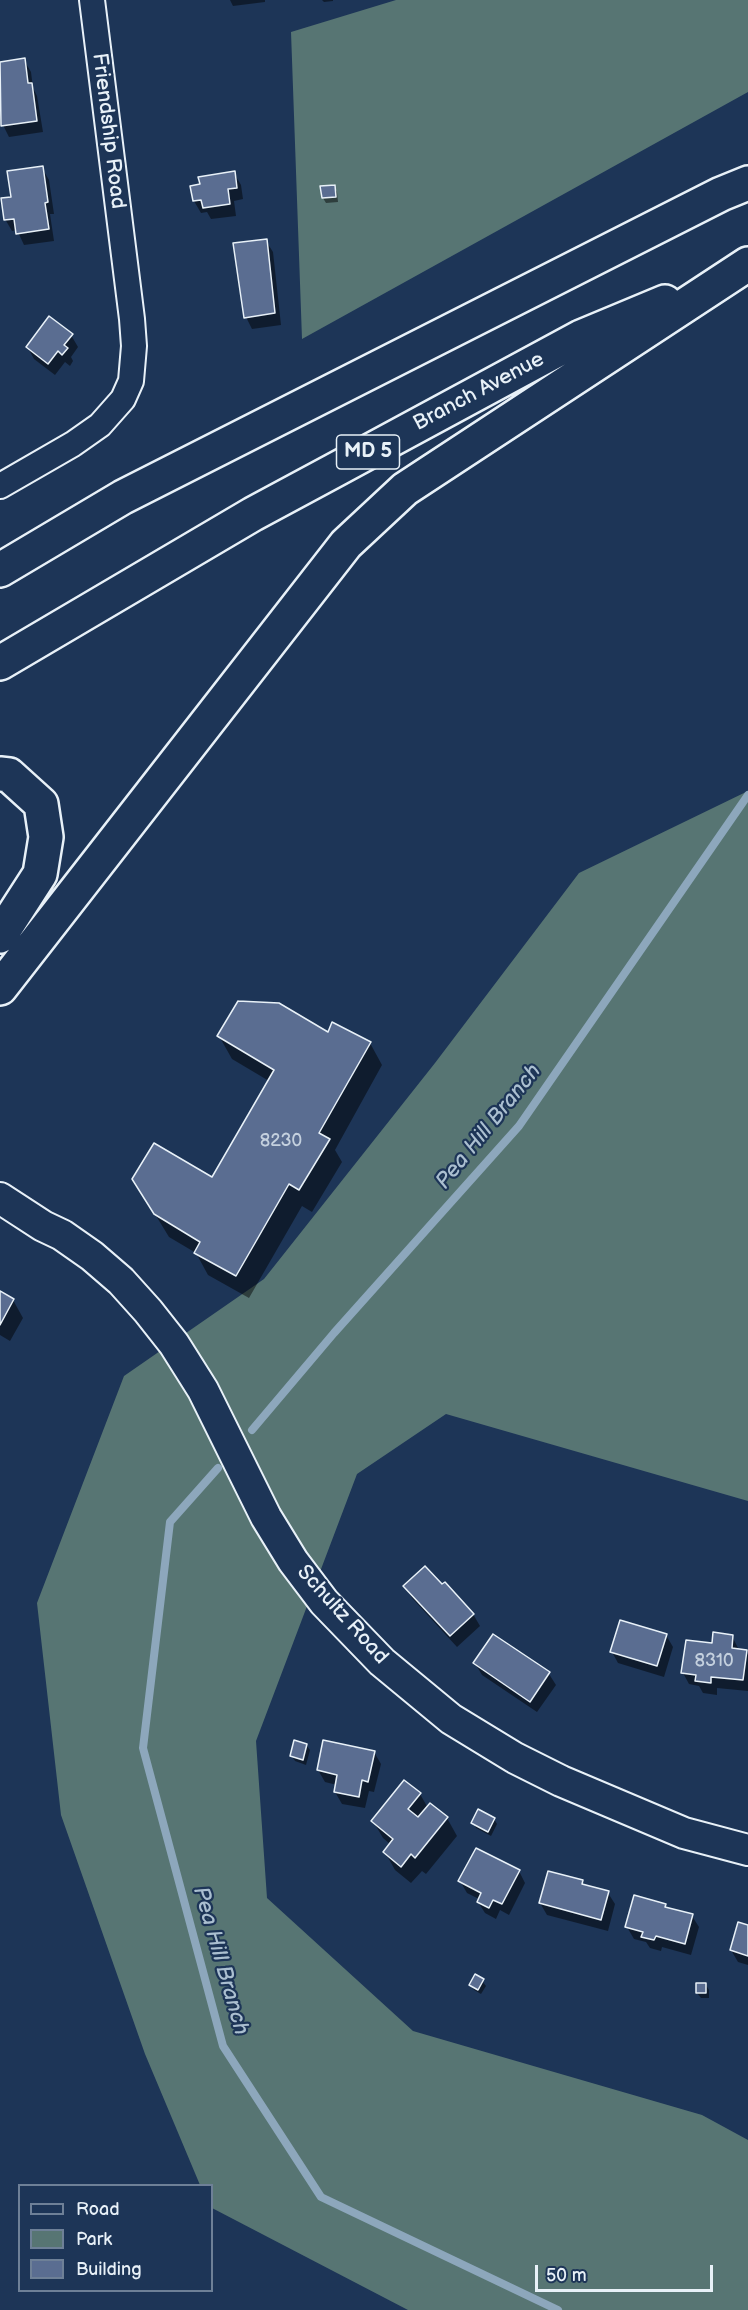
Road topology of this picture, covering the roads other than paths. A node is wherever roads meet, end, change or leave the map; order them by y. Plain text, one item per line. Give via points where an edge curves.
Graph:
1 (92, 0) edge
2 (748, 183) edge
3 (748, 263) edge
4 (0, 486) edge
5 (0, 570) edge
6 (0, 663) edge
7 (0, 774) edge
8 (0, 936) edge
9 (0, 988) edge
10 (0, 1198) edge
11 (748, 1850) edge

1 - 4 street, Friendship Road via 132,319 131,381 123,399 100,425
2 - 5 highway via 123,497
3 - 6 highway, Branch Avenue / MD 5 via 581,337 253,514
3 - 9 highway via 405,489 346,544
7 - 8 highway via 9,775 41,804 46,837 40,874
10 - 11 street, Schultz Road via 92,1256 148,1311 203,1390 266,1517 293,1561 324,1602 382,1662 451,1719 515,1758 684,1833

